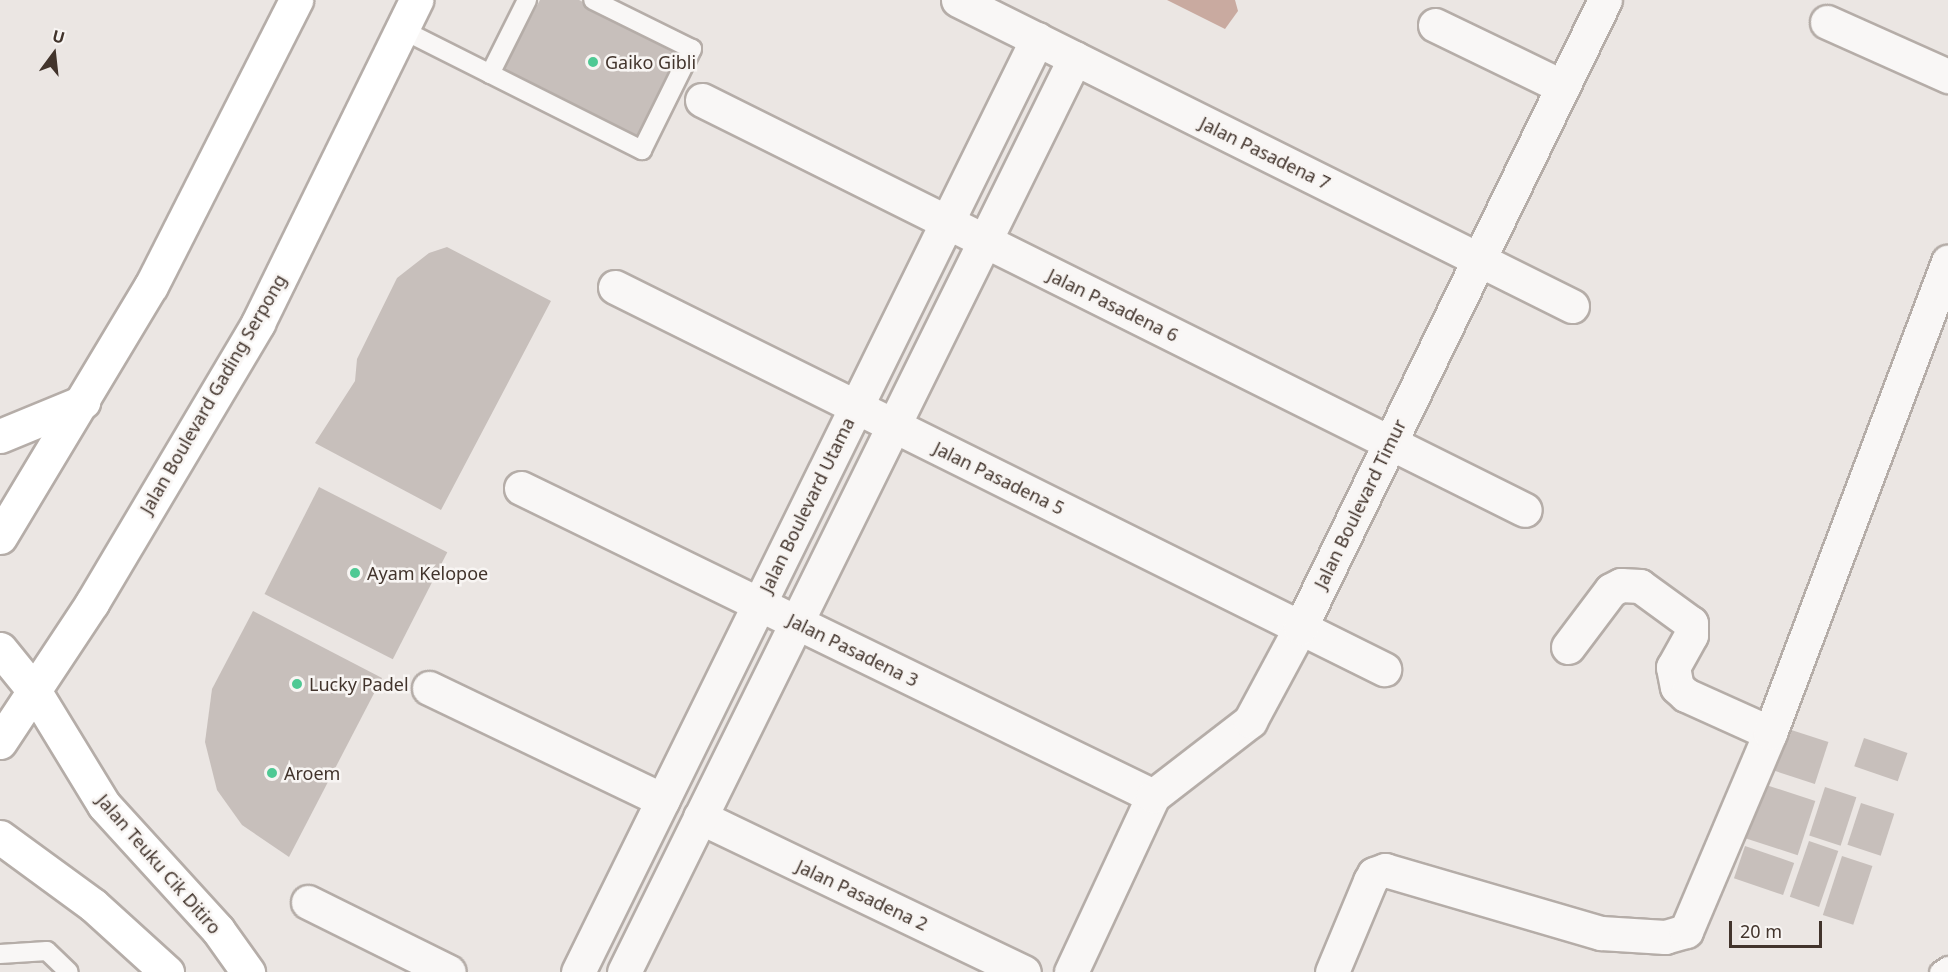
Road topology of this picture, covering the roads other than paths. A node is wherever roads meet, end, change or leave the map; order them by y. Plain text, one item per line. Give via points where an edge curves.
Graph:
1 (296, 0) edge
2 (416, 0) edge
3 (527, 0) edge
4 (593, 0) edge
5 (958, 0) edge
6 (1605, 0) edge
7 (1827, 22) dead end
8 (1435, 26) dead end
9 (402, 29) junction
10 (1037, 39) junction
11 (1075, 58) junction
12 (490, 74) junction
13 (1948, 76) edge
14 (1563, 87) junction
15 (702, 100) dead end
16 (947, 222) junction
17 (985, 241) junction
18 (1479, 259) junction
19 (1948, 262) edge
20 (615, 287) dead end
21 (1572, 306) dead end
22 (83, 402) junction
23 (856, 407) junction
24 (894, 425) junction
25 (0, 436) edge
26 (1390, 443) junction
27 (521, 488) dead end
28 (1525, 510) dead end
29 (0, 537) edge
30 (758, 604) junction
31 (796, 622) junction
32 (1300, 628) junction
33 (1568, 647) dead end
34 (0, 649) edge
35 (1384, 669) dead end
36 (429, 688) dead end
37 (35, 692) junction
38 (1770, 733) junction
39 (0, 742) edge
40 (1153, 796) junction
41 (663, 800) junction
42 (700, 818) junction
43 (0, 837) edge
44 (308, 902) dead end
45 (0, 954) edge
46 (1948, 966) edge
47 (69, 972) edge
48 (167, 972) edge
49 (248, 972) edge
50 (449, 972) edge
51 (578, 972) edge
52 (624, 972) edge
53 (1024, 972) edge
54 (1071, 972) edge
55 (1332, 972) edge
56 (1939, 972) edge

1 - 22 main road via 151,286
2 - 9 main road, Jalan Boulevard Gading Serpong
3 - 12 lane
4 - 12 lane via 692,50 642,150
5 - 10 street, Jalan Pasadena 7
6 - 14 street, Jalan Boulevard Timur
7 - 13 street
8 - 14 street
9 - 12 lane
9 - 37 main road, Jalan Boulevard Gading Serpong via 258,323
10 - 11 street, Jalan Pasadena 7
10 - 16 street, Jalan Boulevard Utama
11 - 17 street
11 - 18 street, Jalan Pasadena 7
14 - 18 street, Jalan Boulevard Timur
15 - 16 street, Jalan Pasadena 6
16 - 17 street, Jalan Pasadena 6
16 - 23 street, Jalan Boulevard Utama
17 - 24 street
17 - 26 street, Jalan Pasadena 6
18 - 21 street, Jalan Pasadena 7
18 - 26 street, Jalan Boulevard Timur
19 - 38 street
20 - 23 street, Jalan Pasadena 5
22 - 25 main road
22 - 29 main road
23 - 24 street, Jalan Pasadena 5
23 - 30 street, Jalan Boulevard Utama
24 - 31 street
24 - 32 street, Jalan Pasadena 5
26 - 28 street, Jalan Pasadena 6
26 - 32 street, Jalan Boulevard Timur
27 - 30 street, Jalan Pasadena 3
30 - 31 street, Jalan Pasadena 3
30 - 41 street, Jalan Boulevard Utama
31 - 40 street, Jalan Pasadena 3
31 - 42 street
32 - 35 street, Jalan Pasadena 5
32 - 40 street, Jalan Boulevard Timur via 1250,721
33 - 38 street via 1611,590 1621,585 1640,586 1691,623 1690,635 1673,667 1677,687 1686,695
34 - 37 main road, Jalan Teuku Cik Ditiro
36 - 41 street
37 - 39 main road, Jalan Boulevard Gading Serpong
37 - 49 main road, Jalan Teuku Cik Ditiro via 104,805 218,930
38 - 55 street via 1686,931 1665,937 1601,933 1385,870 1374,874 1370,881
40 - 54 street, Jalan Boulevard Timur
41 - 51 street, Jalan Boulevard Utama
42 - 52 street
42 - 53 street, Jalan Pasadena 2
43 - 48 main road via 93,905
44 - 50 street
45 - 47 lane via 47,951
46 - 56 lane

